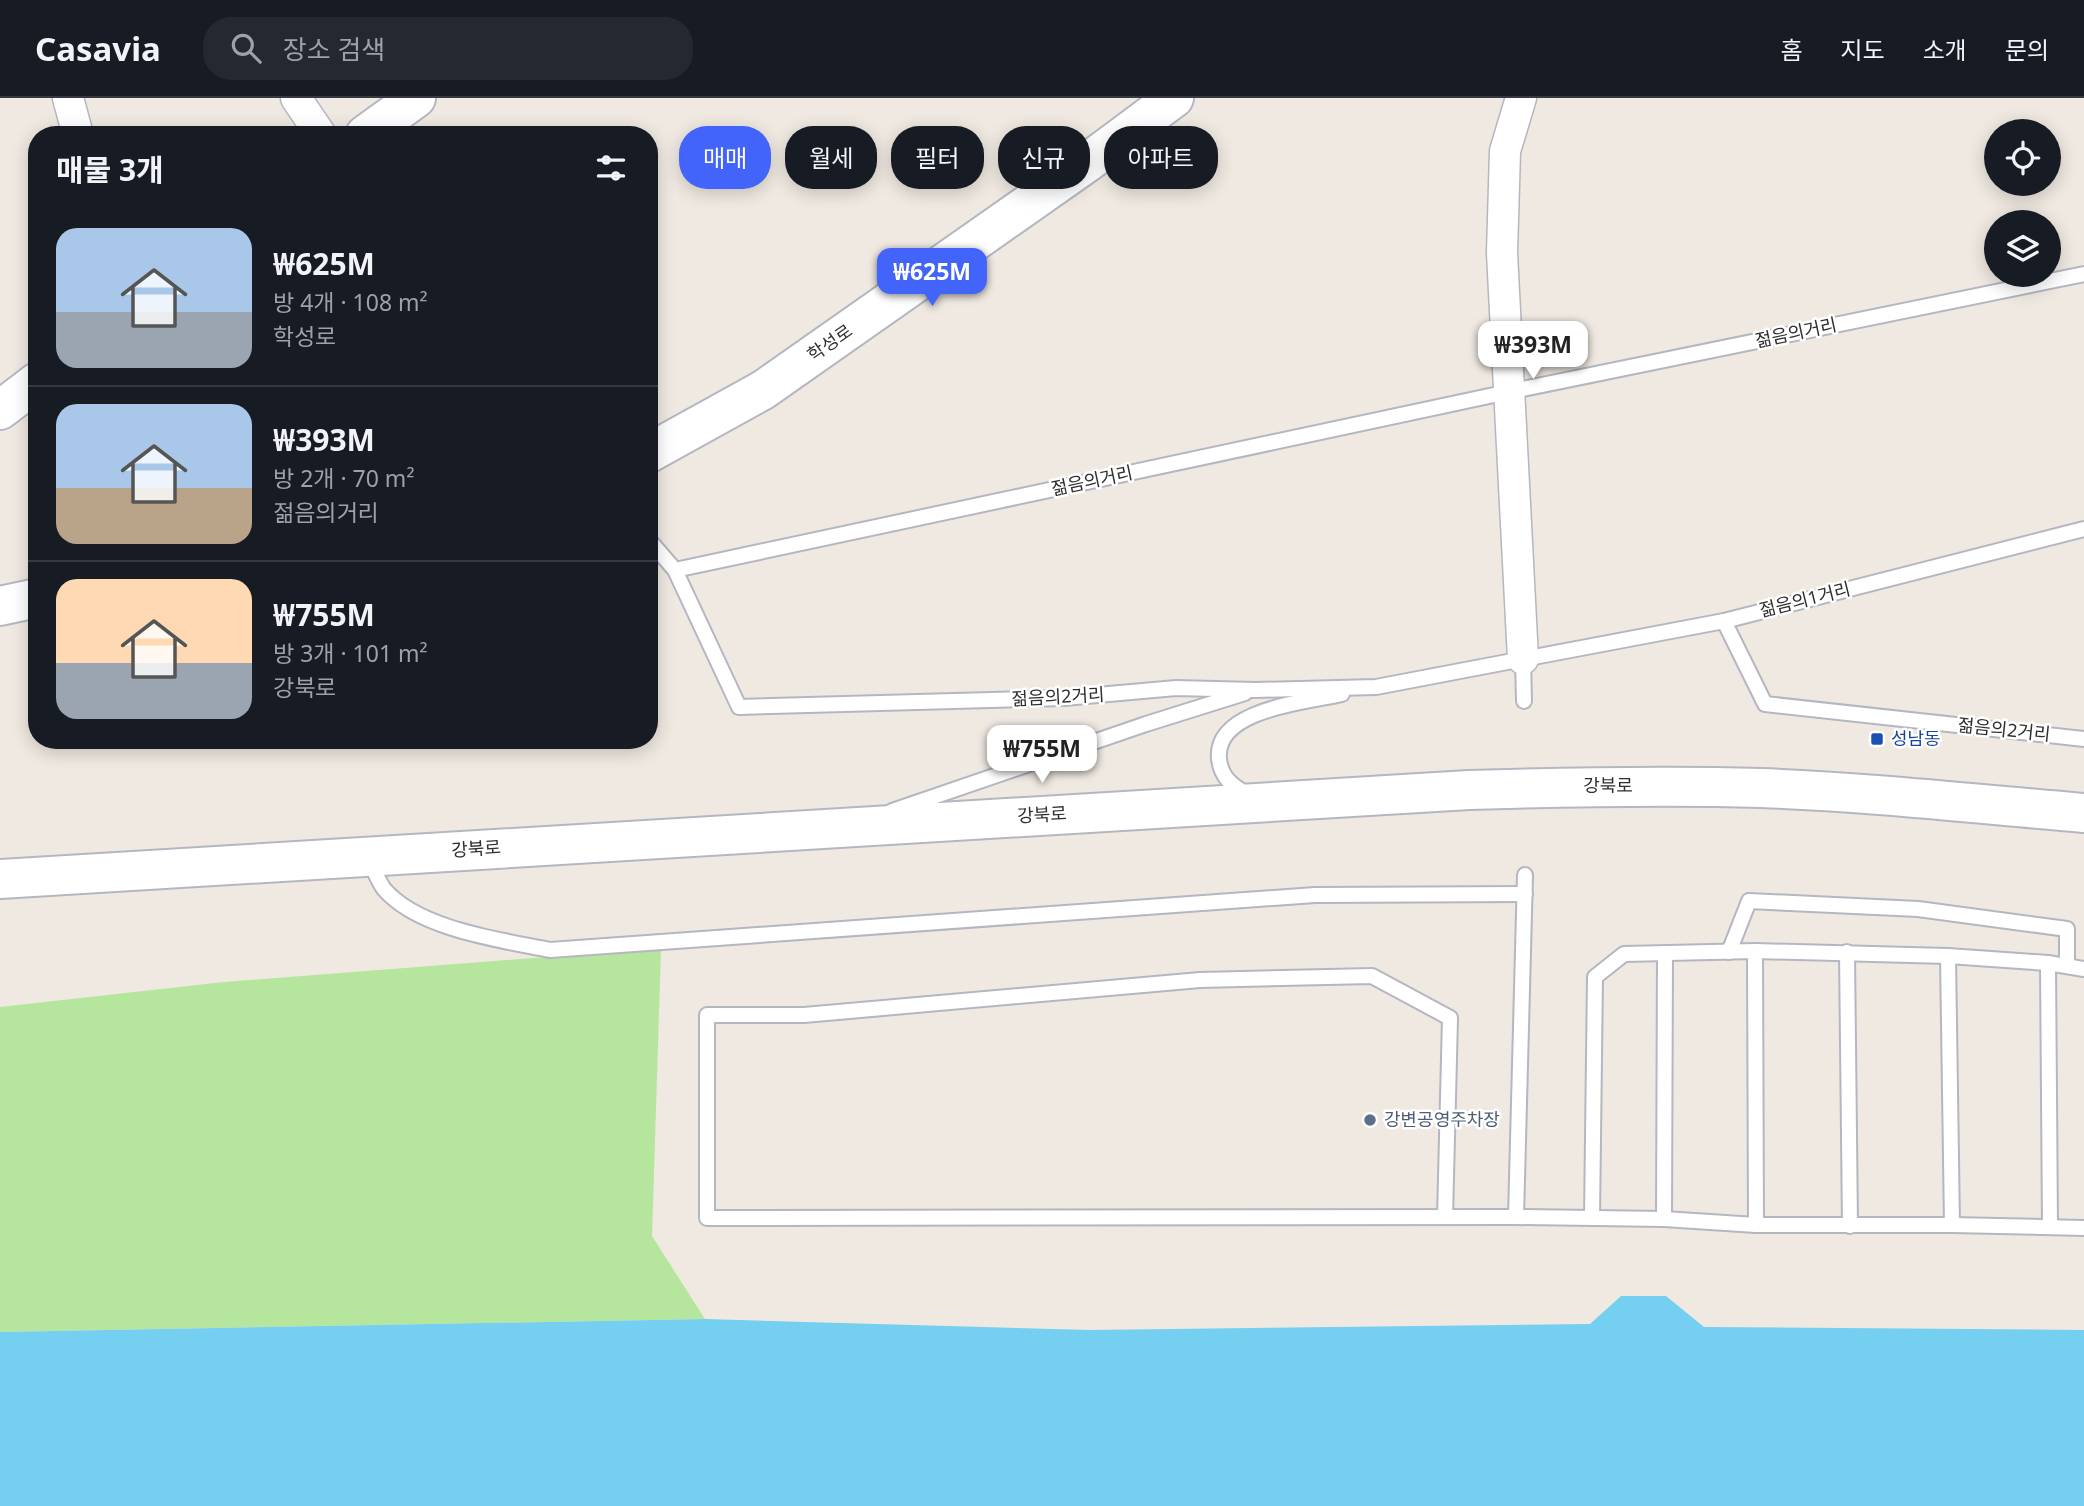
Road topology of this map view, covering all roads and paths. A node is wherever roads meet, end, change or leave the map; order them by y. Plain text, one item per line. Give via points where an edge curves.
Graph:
1 (68, 98) edge
2 (296, 98) edge
3 (416, 98) edge
4 (1174, 98) edge
5 (1521, 98) edge
6 (76, 126) edge
7 (315, 126) edge
8 (378, 126) edge
9 (2084, 274) edge
10 (28, 390) edge
11 (1508, 392) junction
12 (0, 410) edge
13 (658, 448) edge
14 (2084, 529) edge
15 (658, 550) edge
16 (675, 570) junction
17 (1724, 621) junction
18 (1523, 659) junction
19 (1376, 687) junction
20 (1256, 690) junction
21 (1524, 701) dead end
22 (2084, 739) edge
23 (1269, 802) junction
24 (2084, 813) edge
25 (849, 826) junction
26 (367, 856) junction
27 (1525, 875) dead end
28 (0, 879) edge
29 (1525, 894) junction
30 (1755, 951) junction
31 (1729, 952) junction
32 (1847, 952) junction
33 (1665, 954) junction
34 (1948, 956) junction
35 (2048, 962) junction
36 (2067, 966) junction
37 (2084, 969) edge
38 (1445, 1217) junction
39 (1516, 1217) junction
40 (1592, 1218) junction
41 (1664, 1219) junction
42 (1756, 1225) junction
43 (1952, 1225) junction
44 (1850, 1226) junction
45 (2050, 1227) junction
46 (2084, 1228) edge

1 - 6 street
2 - 7 street
3 - 8 main road
4 - 13 main road, 학성로 via 763,390
5 - 11 street via 1505,151 1502,253
9 - 11 lane, 젊음의거리
10 - 12 main road
11 - 16 lane, 젊음의거리
11 - 18 street
14 - 17 lane, 젊음의1거리
15 - 16 lane, 젊음의2거리
16 - 20 lane, 젊음의2거리 via 739,706 1064,698 1176,688
17 - 18 lane, 젊음의1거리
17 - 22 lane, 젊음의2거리 via 1765,704
18 - 19 lane, 젊음의2거리
18 - 21 lane
19 - 20 lane, 젊음의2거리
19 - 23 lane via 1260,712 1224,735 1220,768 1230,784
20 - 25 lane
23 - 24 main road, 강북로 via 1613,785 1764,788
23 - 25 main road, 강북로
25 - 26 main road, 강북로
26 - 28 main road, 강북로
26 - 29 lane via 383,888 412,912 478,936 550,950 1314,895
27 - 29 lane
29 - 39 lane
30 - 31 lane
30 - 32 lane
30 - 42 lane
31 - 33 lane
31 - 36 lane via 1749,901 1775,902 1918,909 2067,929
32 - 34 lane
32 - 44 lane
33 - 40 lane via 1624,954 1595,977
33 - 41 lane
34 - 35 lane
34 - 43 lane
35 - 36 lane
35 - 45 lane
36 - 37 lane
38 - 38 lane via 1450,1018 1372,976 1200,980 804,1015 707,1015 707,1218
38 - 39 lane
39 - 40 lane
40 - 41 lane
41 - 42 lane
42 - 44 lane
43 - 44 lane
43 - 45 lane
45 - 46 lane

